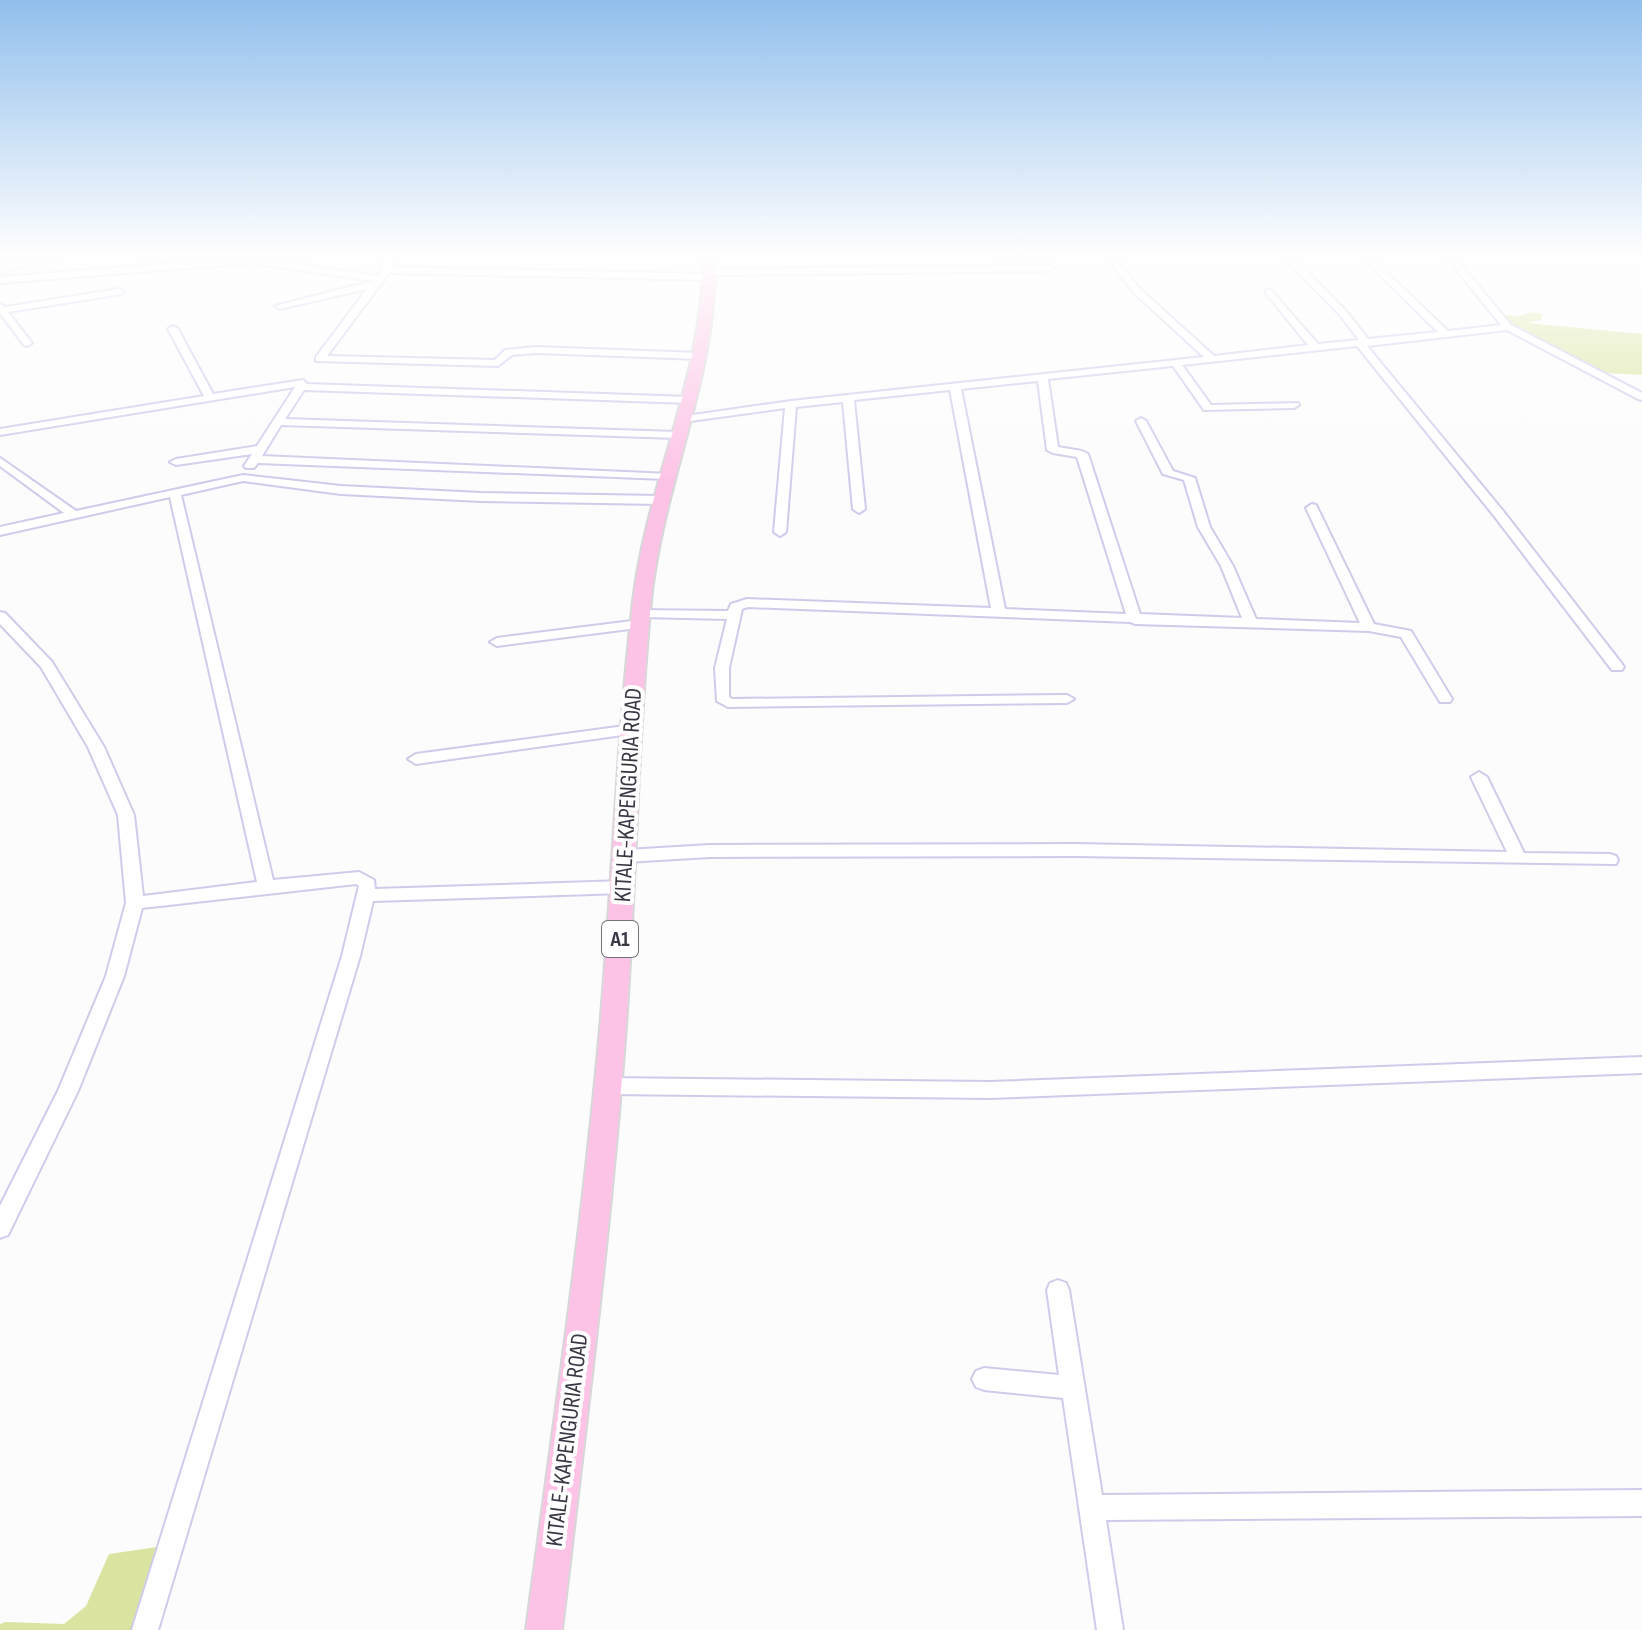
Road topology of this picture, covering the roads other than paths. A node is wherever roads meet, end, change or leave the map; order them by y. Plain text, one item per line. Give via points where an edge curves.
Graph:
1 (16, 329) edge
2 (173, 329) dead end
3 (342, 329) edge
4 (705, 329) edge
5 (1179, 329) edge
6 (1300, 329) edge
7 (1354, 329) edge
8 (1441, 329) edge
9 (1486, 329) edge
10 (1512, 329) edge
11 (1445, 333) junction
12 (27, 343) dead end
13 (1363, 343) junction
14 (1314, 346) junction
15 (700, 356) junction
16 (1210, 357) junction
17 (1176, 363) junction
18 (1043, 377) junction
19 (301, 387) junction
20 (955, 387) junction
21 (1642, 397) edge
22 (210, 398) junction
23 (848, 398) junction
24 (791, 404) junction
25 (1294, 405) dead end
26 (683, 418) junction
27 (1141, 421) dead end
28 (280, 422) junction
29 (0, 432) edge
30 (257, 454) junction
31 (0, 461) edge
32 (176, 462) dead end
33 (666, 476) junction
34 (243, 478) junction
35 (175, 494) junction
36 (660, 500) junction
37 (1312, 508) dead end
38 (859, 509) dead end
39 (74, 515) junction
40 (0, 531) edge
41 (780, 532) dead end
42 (999, 613) junction
43 (735, 615) junction
44 (0, 616) edge
45 (641, 619) junction
46 (1135, 620) junction
47 (1251, 623) junction
48 (1369, 627) junction
49 (497, 642) dead end
50 (1617, 667) dead end
51 (1067, 699) dead end
52 (1445, 699) dead end
53 (632, 730) junction
54 (416, 759) dead end
55 (1479, 777) dead end
56 (626, 856) junction
57 (1518, 858) junction
58 (1610, 860) dead end
59 (266, 886) junction
60 (624, 887) junction
61 (367, 895) junction
62 (135, 903) junction
63 (1642, 1065) edge
64 (608, 1086) junction
65 (0, 1228) edge
66 (1058, 1290) dead end
67 (984, 1379) dead end
68 (1074, 1388) junction
69 (1642, 1503) edge
70 (1091, 1508) junction
71 (145, 1630) edge
72 (544, 1630) edge
73 (1110, 1630) edge

1 - 12 street
2 - 22 street
3 - 15 street via 320,359 498,363 509,352 535,350
4 - 15 highway, KITALE-KAPENGURIA ROAD / A1
5 - 16 street
6 - 14 street
7 - 13 street
8 - 11 street
9 - 11 street
10 - 21 street
11 - 13 street
13 - 14 street
13 - 50 street
14 - 16 street
15 - 26 highway, KITALE-KAPENGURIA ROAD / A1
16 - 17 street
17 - 18 street
17 - 25 street via 1208,408
18 - 20 street
18 - 46 street via 1053,450 1082,454
19 - 22 street via 303,383
19 - 26 street
19 - 28 street
20 - 23 street
20 - 42 street
22 - 29 street
23 - 24 street
23 - 38 street
24 - 26 street
24 - 41 street
26 - 28 street
26 - 33 highway, KITALE-KAPENGURIA ROAD / A1
27 - 47 street via 1169,474 1189,478 1204,527
28 - 30 street
30 - 32 street
30 - 33 street
30 - 34 street
31 - 39 street
33 - 36 highway, KITALE-KAPENGURIA ROAD / A1
34 - 35 street
34 - 36 street via 341,490
35 - 39 street
35 - 59 street
36 - 45 highway, KITALE-KAPENGURIA ROAD / A1
37 - 48 street
39 - 40 street
42 - 43 street via 756,603 736,607
42 - 46 street
43 - 45 street
43 - 51 street via 722,668 722,698 728,703
44 - 62 street via 47,665 96,747 126,815
45 - 49 street
45 - 53 highway, KITALE-KAPENGURIA ROAD / A1
46 - 47 street
47 - 48 street
48 - 52 street via 1406,634
53 - 54 street
53 - 56 highway, KITALE-KAPENGURIA ROAD / A1
55 - 57 street
56 - 57 street via 1075,850
56 - 60 highway, KITALE-KAPENGURIA ROAD / A1
57 - 58 street
59 - 61 street via 359,878 368,884
59 - 62 street
60 - 61 street
60 - 64 highway, KITALE-KAPENGURIA ROAD / A1
61 - 71 street
62 - 65 street via 115,976 68,1091
63 - 64 street via 990,1090
64 - 72 highway, KITALE-KAPENGURIA ROAD / A1
66 - 68 street
67 - 68 street
68 - 70 street
69 - 70 street
70 - 73 street

